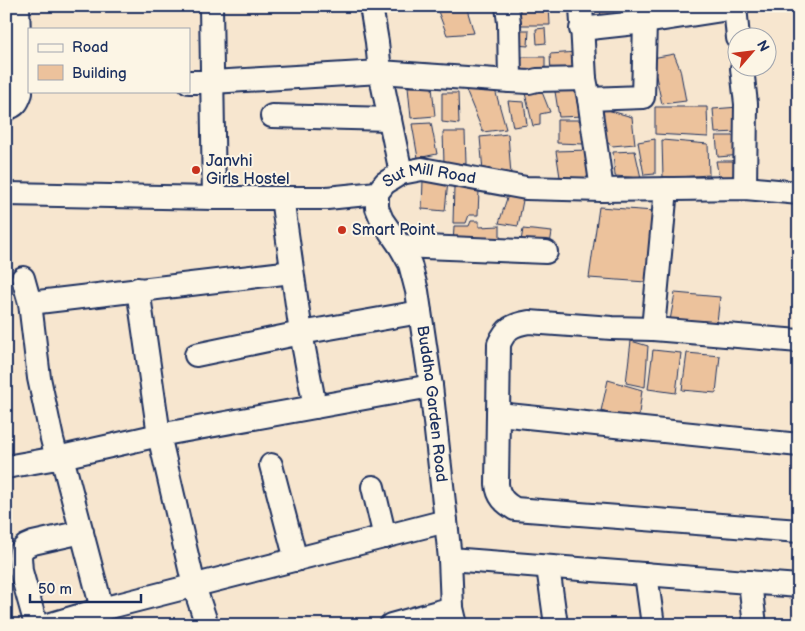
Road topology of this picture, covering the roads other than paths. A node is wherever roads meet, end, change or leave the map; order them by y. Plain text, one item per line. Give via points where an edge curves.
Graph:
1 (211, 6) edge
2 (371, 6) edge
3 (507, 6) edge
4 (581, 6) edge
5 (735, 7) edge
6 (14, 21) edge
7 (645, 22) junction
8 (737, 28) edge
9 (581, 29) junction
10 (380, 72) junction
11 (743, 78) edge
12 (510, 81) junction
13 (190, 82) edge
14 (212, 82) junction
15 (24, 83) edge
16 (587, 89) junction
17 (6, 109) edge
18 (272, 116) dead end
19 (390, 119) junction
20 (402, 173) junction
21 (745, 188) junction
22 (666, 189) junction
23 (602, 190) junction
24 (377, 193) junction
25 (799, 193) edge
26 (6, 194) edge
27 (214, 198) junction
28 (282, 198) junction
29 (400, 246) junction
30 (546, 252) dead end
31 (292, 272) junction
32 (23, 278) dead end
33 (138, 289) junction
34 (30, 303) junction
35 (420, 312) junction
36 (653, 329) junction
37 (301, 332) junction
38 (799, 341) edge
39 (196, 355) dead end
40 (431, 386) junction
41 (315, 407) junction
42 (498, 414) junction
43 (159, 435) junction
44 (799, 445) edge
45 (60, 457) junction
46 (271, 464) dead end
47 (6, 467) edge
48 (373, 487) dead end
49 (446, 521) junction
50 (799, 531) edge
51 (82, 532) junction
52 (385, 537) junction
53 (450, 559) junction
54 (296, 560) junction
55 (548, 566) junction
56 (646, 574) junction
57 (750, 582) junction
58 (194, 586) junction
59 (799, 586) edge
60 (102, 609) junction
61 (454, 616) edge
62 (36, 625) edge
63 (48, 625) edge
64 (207, 625) edge
65 (391, 625) edge
66 (556, 625) edge
67 (653, 625) edge
68 (754, 625) edge

1 - 14 street
2 - 10 street
3 - 12 street
4 - 9 street
5 - 7 street
5 - 8 street
6 - 15 street
7 - 9 street
7 - 16 street via 643,97
9 - 16 street
10 - 12 street
10 - 14 street
10 - 19 street
11 - 21 street
12 - 16 street via 537,80
13 - 14 street
14 - 27 street
15 - 17 street via 19,101
16 - 23 street
18 - 19 street
19 - 20 street
20 - 23 street, Sut Mill Road via 422,169 526,188
20 - 24 street, Sut Mill Road via 385,183
21 - 22 street, Sut Mill Road
21 - 25 street, Sut Mill Road
22 - 23 street, Sut Mill Road
22 - 36 street
24 - 28 street, Sut Mill Road
24 - 29 street, Buddha Garden Road via 377,208 382,220
26 - 27 street, Sut Mill Road
27 - 28 street, Sut Mill Road
28 - 31 street
29 - 30 street
29 - 35 street, Buddha Garden Road via 410,264
31 - 33 street
31 - 37 street
32 - 34 street
33 - 34 street
33 - 43 street
34 - 45 street via 39,378 52,440
35 - 37 street
35 - 40 street, Buddha Garden Road
36 - 38 street
36 - 42 street via 517,324 504,334 500,344
37 - 39 street
37 - 41 street
40 - 41 street
40 - 49 street, Buddha Garden Road
41 - 43 street
42 - 44 street
42 - 50 street via 497,491 506,504 515,509
43 - 45 street
43 - 58 street
45 - 47 street
45 - 51 street
46 - 54 street
48 - 52 street
49 - 52 street
49 - 53 street, Buddha Garden Road
51 - 60 street
51 - 62 street via 33,543 21,551 21,571
52 - 54 street
53 - 55 street
53 - 61 street, Buddha Garden Road
54 - 58 street
55 - 56 street
55 - 66 street
56 - 57 street
56 - 67 street
57 - 59 street
57 - 68 street
58 - 60 street
58 - 64 street
60 - 63 street
61 - 65 street

